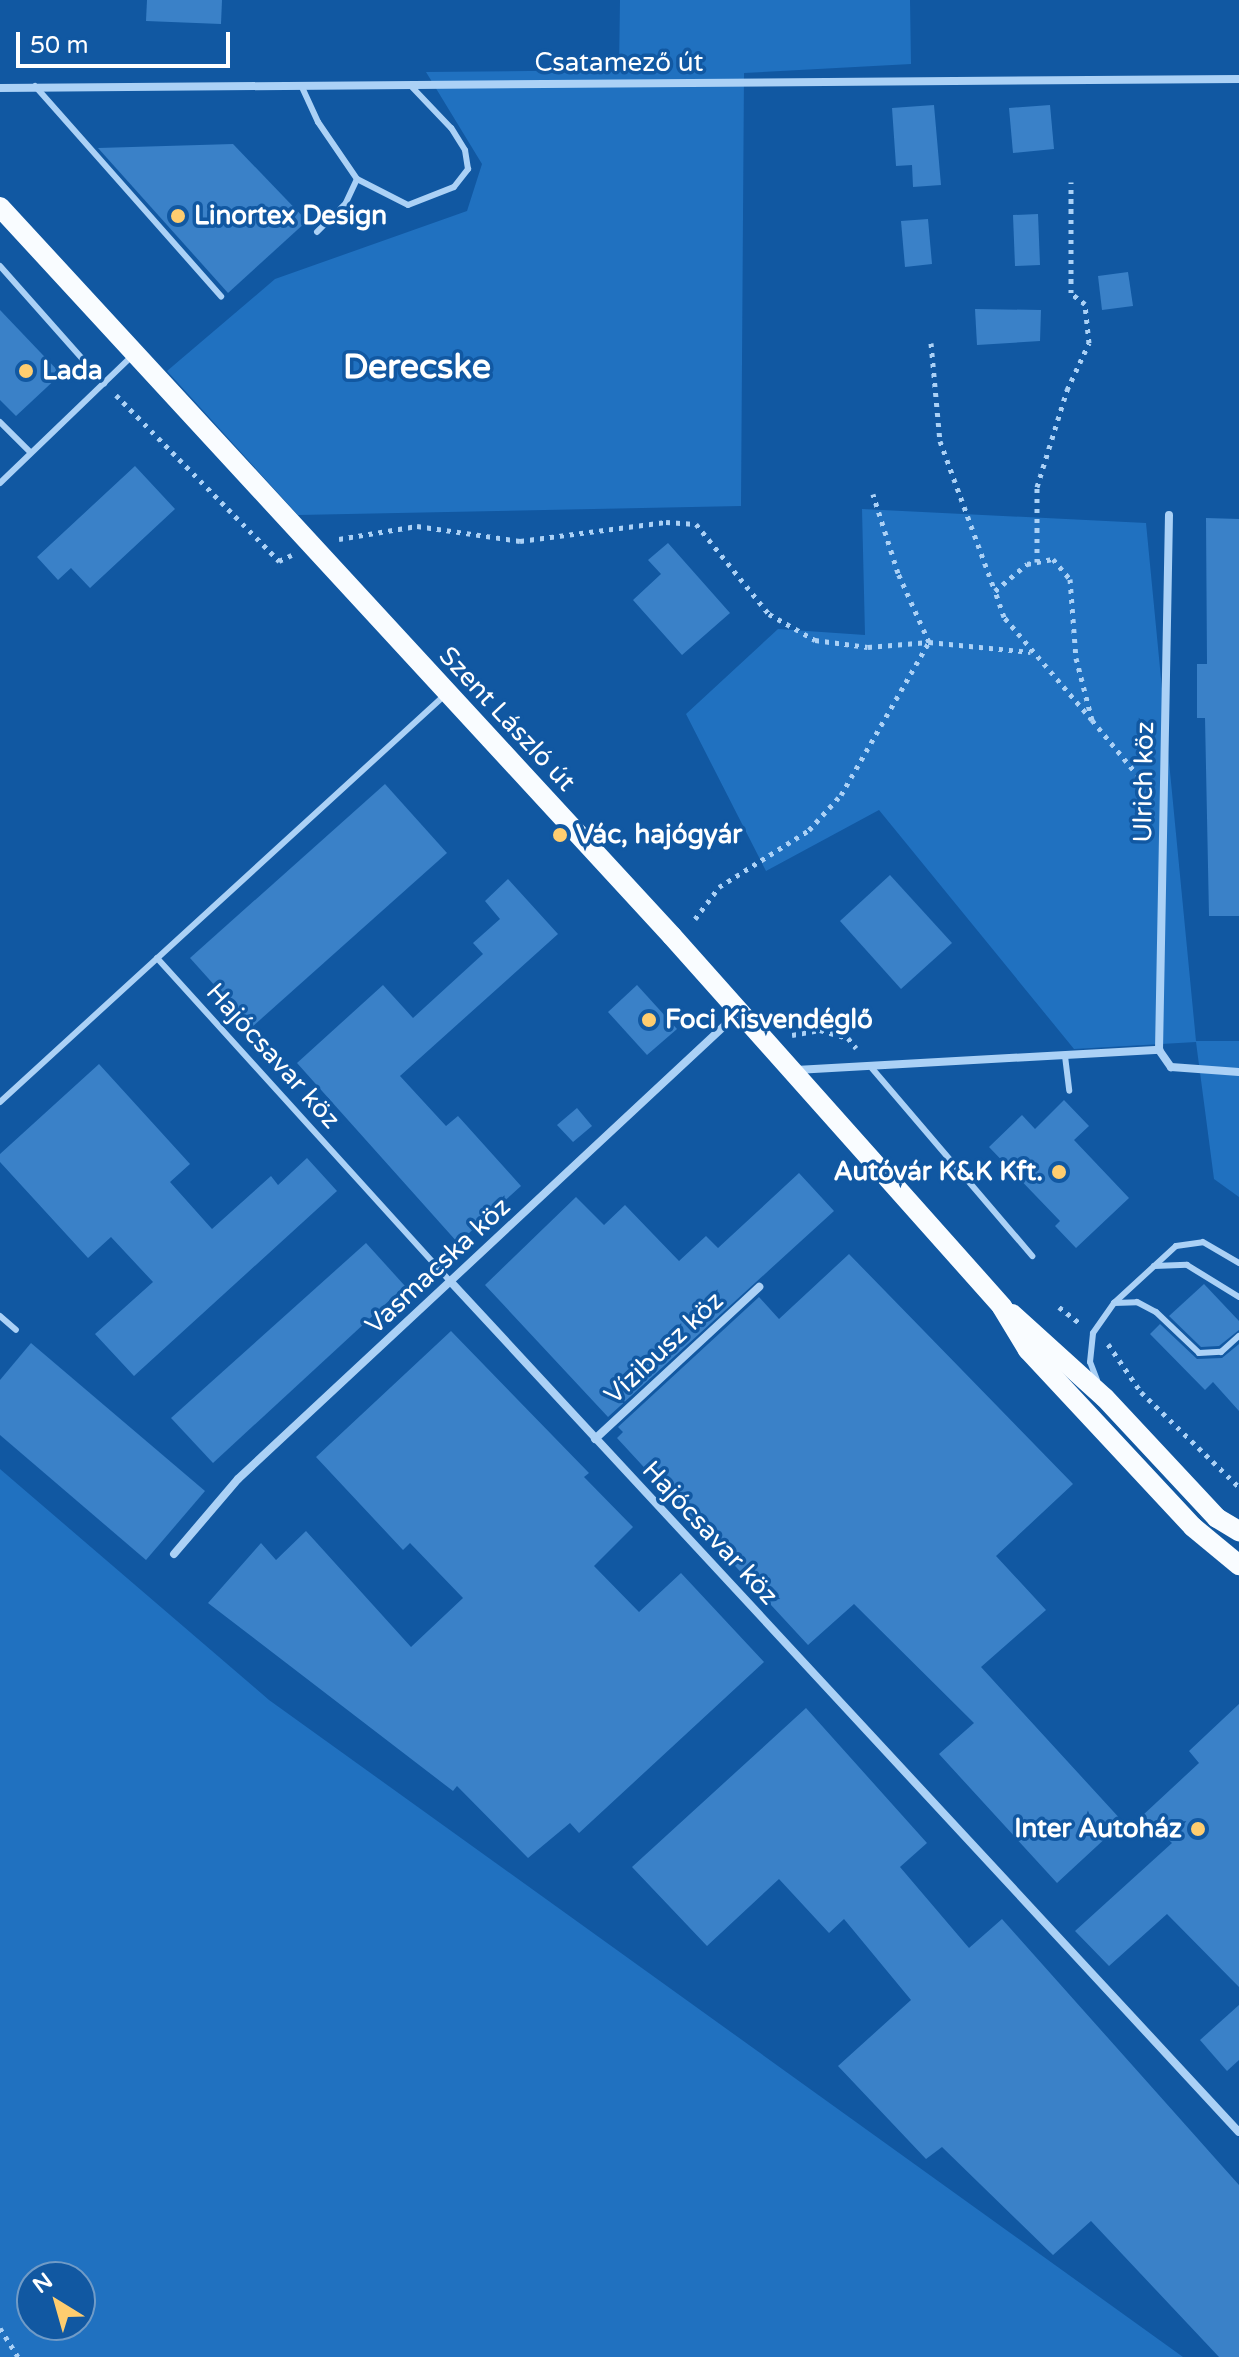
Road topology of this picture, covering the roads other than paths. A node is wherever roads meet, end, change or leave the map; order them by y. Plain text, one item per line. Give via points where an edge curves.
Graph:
1 (1239, 79) edge
2 (409, 84) junction
3 (301, 85) junction
4 (35, 86) junction
5 (0, 88) edge
6 (357, 179) junction
7 (0, 207) edge
8 (317, 232) dead end
9 (0, 266) edge
10 (221, 296) dead end
11 (135, 354) junction
12 (104, 383) junction
13 (0, 422) edge
14 (30, 452) junction
15 (0, 483) edge
16 (1169, 515) dead end
17 (448, 693) junction
18 (157, 958) junction
19 (737, 1014) junction
20 (1159, 1050) junction
21 (1065, 1056) junction
22 (870, 1066) junction
23 (787, 1070) junction
24 (1239, 1072) edge
25 (1069, 1091) dead end
26 (0, 1102) edge
27 (1032, 1256) dead end
28 (1239, 1263) edge
29 (1154, 1266) junction
30 (450, 1281) junction
31 (759, 1287) dead end
32 (1239, 1297) edge
33 (1114, 1303) junction
34 (1002, 1307) junction
35 (0, 1316) edge
36 (16, 1330) dead end
37 (1239, 1336) edge
38 (1105, 1398) junction
39 (595, 1439) junction
40 (1239, 1531) edge
41 (174, 1554) dead end
42 (1239, 1565) edge
43 (1239, 2132) edge

1 - 2 street, Csatamező út
2 - 3 street, Csatamező út
2 - 6 lane via 451,128 465,150 468,169 454,187 408,205
3 - 4 street, Csatamező út
3 - 6 lane via 318,122
4 - 5 street, Csatamező út
4 - 10 lane
6 - 8 lane via 346,203
7 - 11 main road, Szent László út
9 - 12 lane
11 - 12 lane
11 - 17 main road, Szent László út
12 - 14 lane
13 - 14 lane
14 - 15 lane
16 - 20 street, Ulrich köz
17 - 18 lane
17 - 19 main road, Szent László út
18 - 26 lane
18 - 30 lane, Hajócsavar köz
19 - 23 main road, Szent László út
19 - 30 street, Vasmacska köz
20 - 21 street
20 - 24 street via 1171,1067
21 - 22 street
21 - 25 lane
22 - 23 street
22 - 27 lane
23 - 34 main road, Szent László út
28 - 29 lane via 1203,1242 1176,1246
29 - 32 lane via 1187,1265
29 - 33 lane
30 - 39 street, Hajócsavar köz
30 - 41 street, Vasmacska köz via 238,1479
31 - 39 street, Vízibusz köz
33 - 37 lane via 1137,1302 1156,1312 1199,1353 1221,1352
33 - 38 lane via 1093,1333 1090,1362
34 - 38 main road
34 - 42 main road via 1028,1350 1193,1527
35 - 36 lane
38 - 40 main road via 1217,1518
39 - 43 street, Hajócsavar köz

